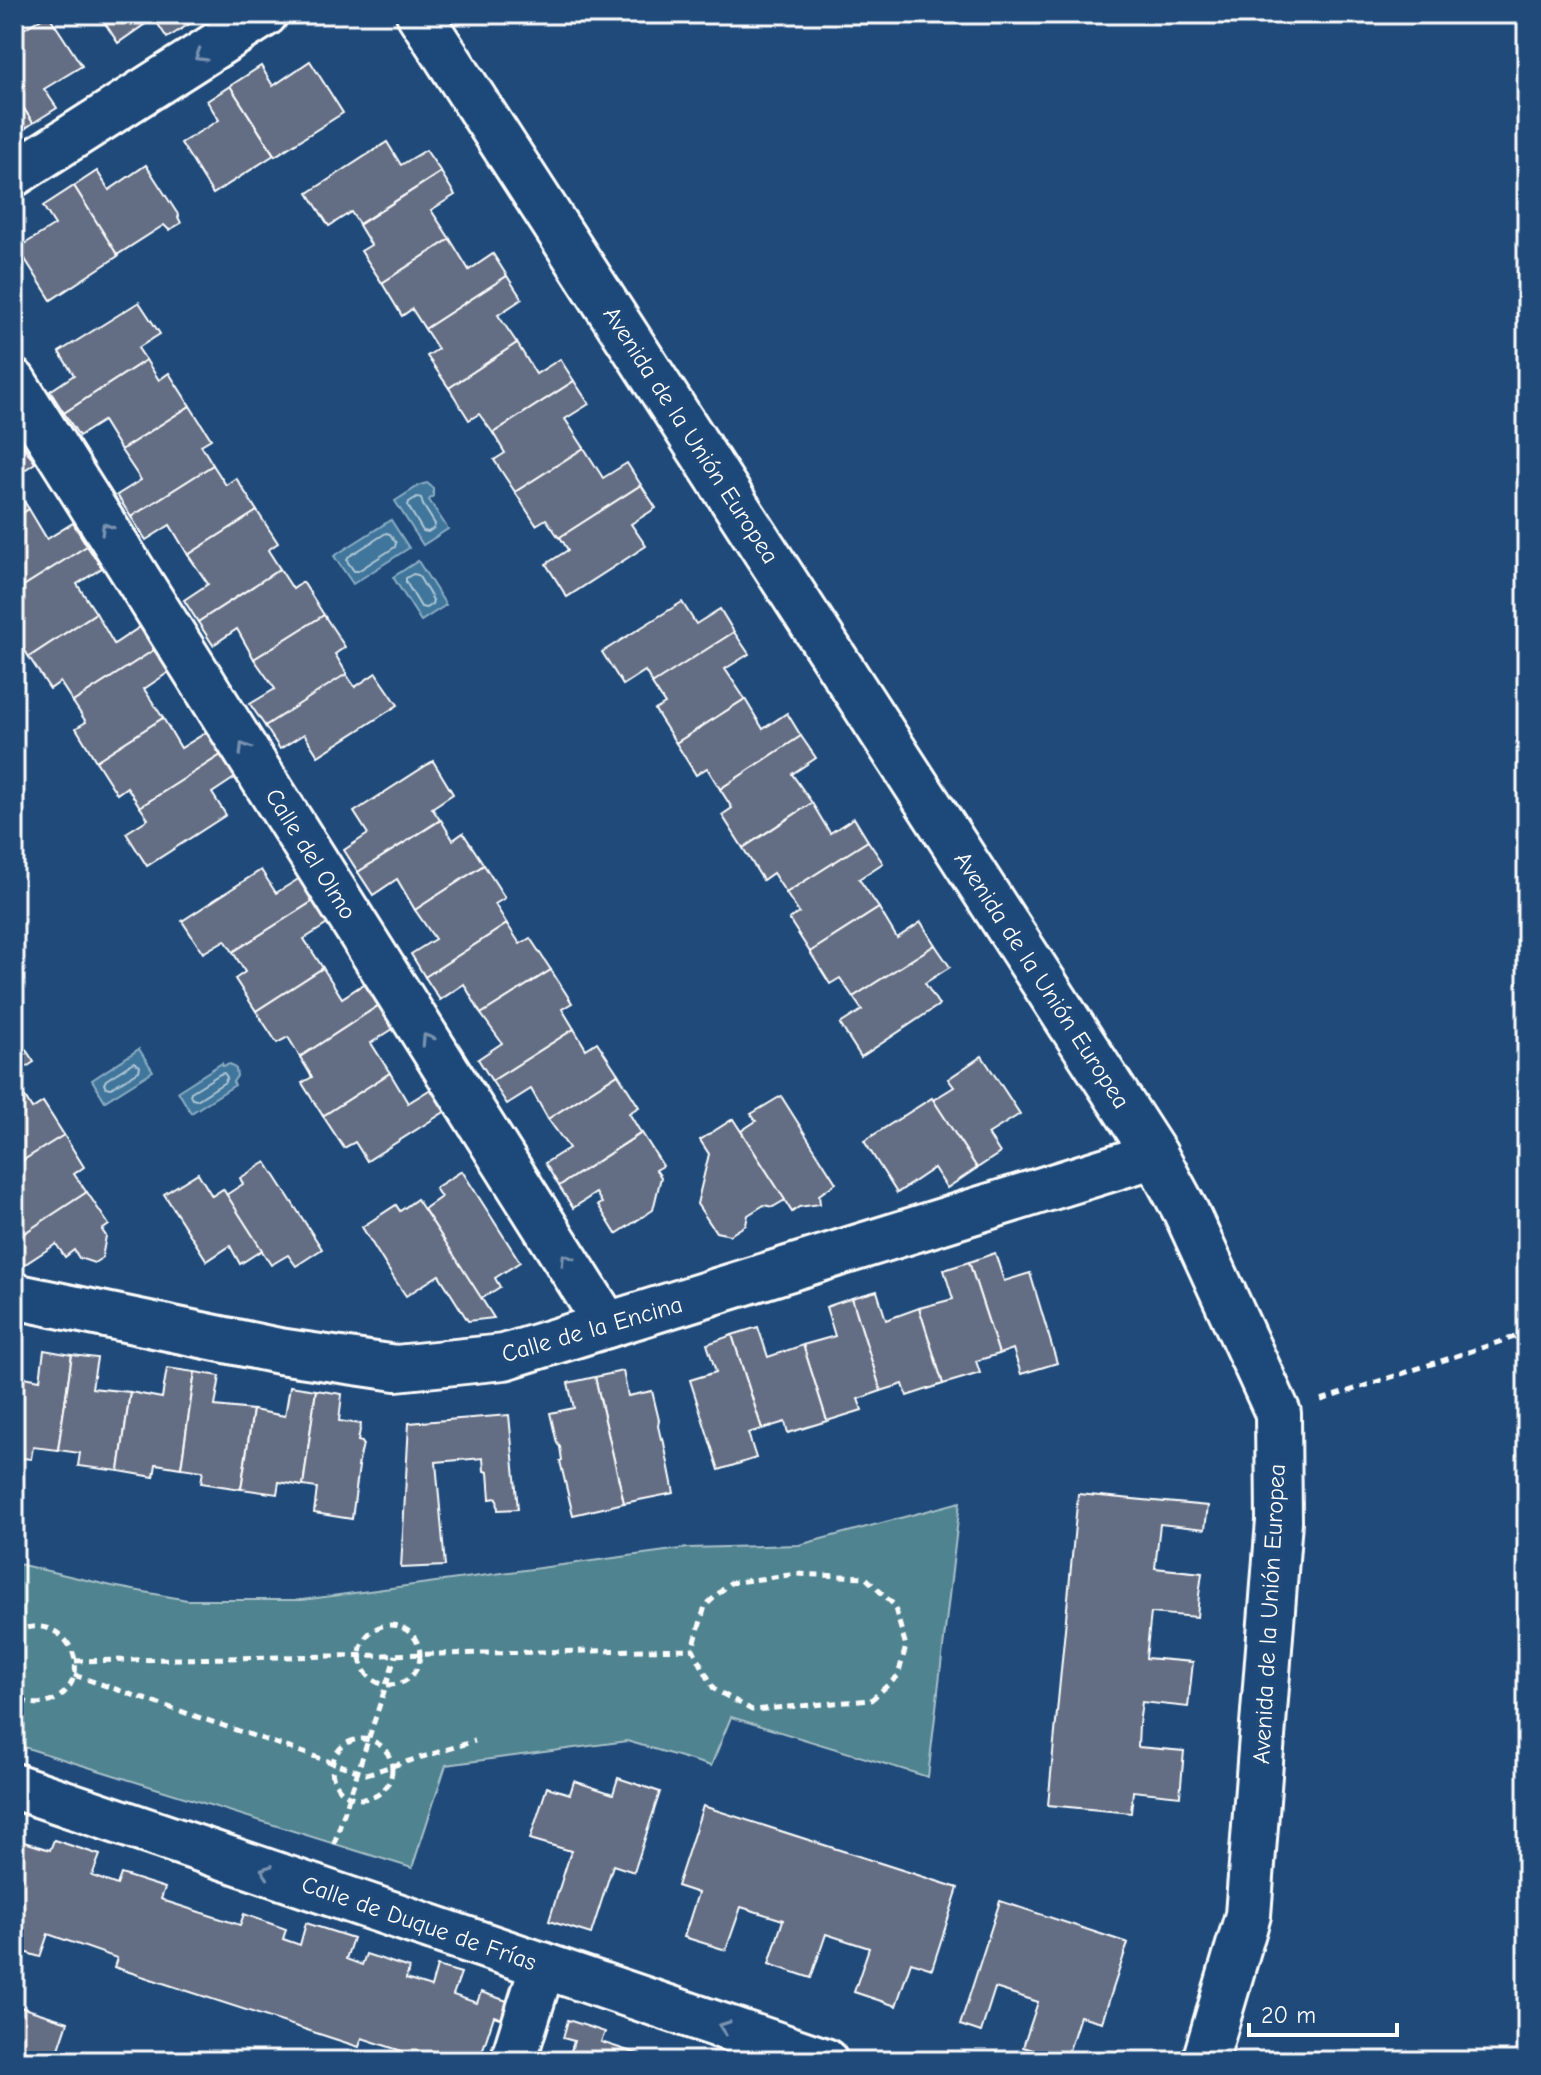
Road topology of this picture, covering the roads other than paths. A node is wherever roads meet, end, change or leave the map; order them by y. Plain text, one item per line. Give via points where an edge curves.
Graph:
1 (265, 14) edge
2 (419, 14) edge
3 (14, 174) edge
4 (14, 382) edge
5 (1155, 1155) junction
6 (14, 1296) edge
7 (607, 1325) junction
8 (14, 1786) edge
9 (543, 1965) junction
10 (513, 2061) edge
11 (825, 2061) edge
12 (1205, 2061) edge

1 -> 3 street
2 - 5 street, Avenida de la Unión Europea
7 -> 4 street, Calle del Olmo
5 - 7 street, Calle de la Encina
5 - 12 street, Avenida de la Unión Europea via 1278,1413 1279,1521 1248,1915
6 - 7 street, Calle de la Encina via 279,1351 396,1368 504,1357
9 -> 8 street, Calle de Duque de Frías
9 - 10 street
11 -> 9 street, Calle de Duque de Frías

